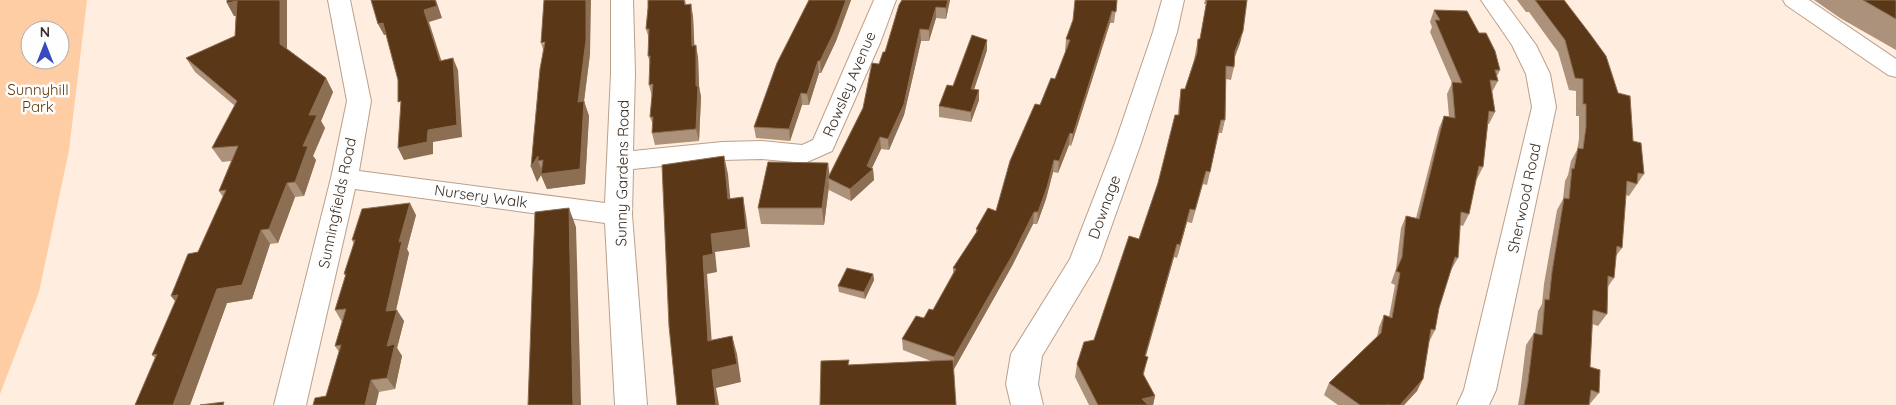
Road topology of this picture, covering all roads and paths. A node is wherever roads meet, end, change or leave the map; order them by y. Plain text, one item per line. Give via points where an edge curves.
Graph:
1 (339, 0) edge
2 (622, 0) edge
3 (885, 0) edge
4 (1173, 0) edge
5 (1492, 0) edge
6 (1794, 0) edge
7 (1896, 70) edge
8 (621, 160) junction
9 (344, 178) junction
10 (618, 215) junction
11 (290, 405) edge
12 (631, 405) edge
13 (1027, 405) edge
14 (1473, 405) edge

1 - 9 street, Sunningfields Road via 359,101
2 - 8 street, Sunny Gardens Road
3 - 8 street, Rowsley Avenue via 823,145 805,154 722,151
4 - 13 street, Downage via 1128,143 1084,261 1028,354 1022,384
5 - 14 street, Sherwood Road via 1524,45 1538,74 1544,106 1480,390
6 - 7 street
8 - 10 street, Sunny Gardens Road
9 - 10 street, Nursery Walk
9 - 11 street, Sunningfields Road
10 - 12 street, Sunny Gardens Road

